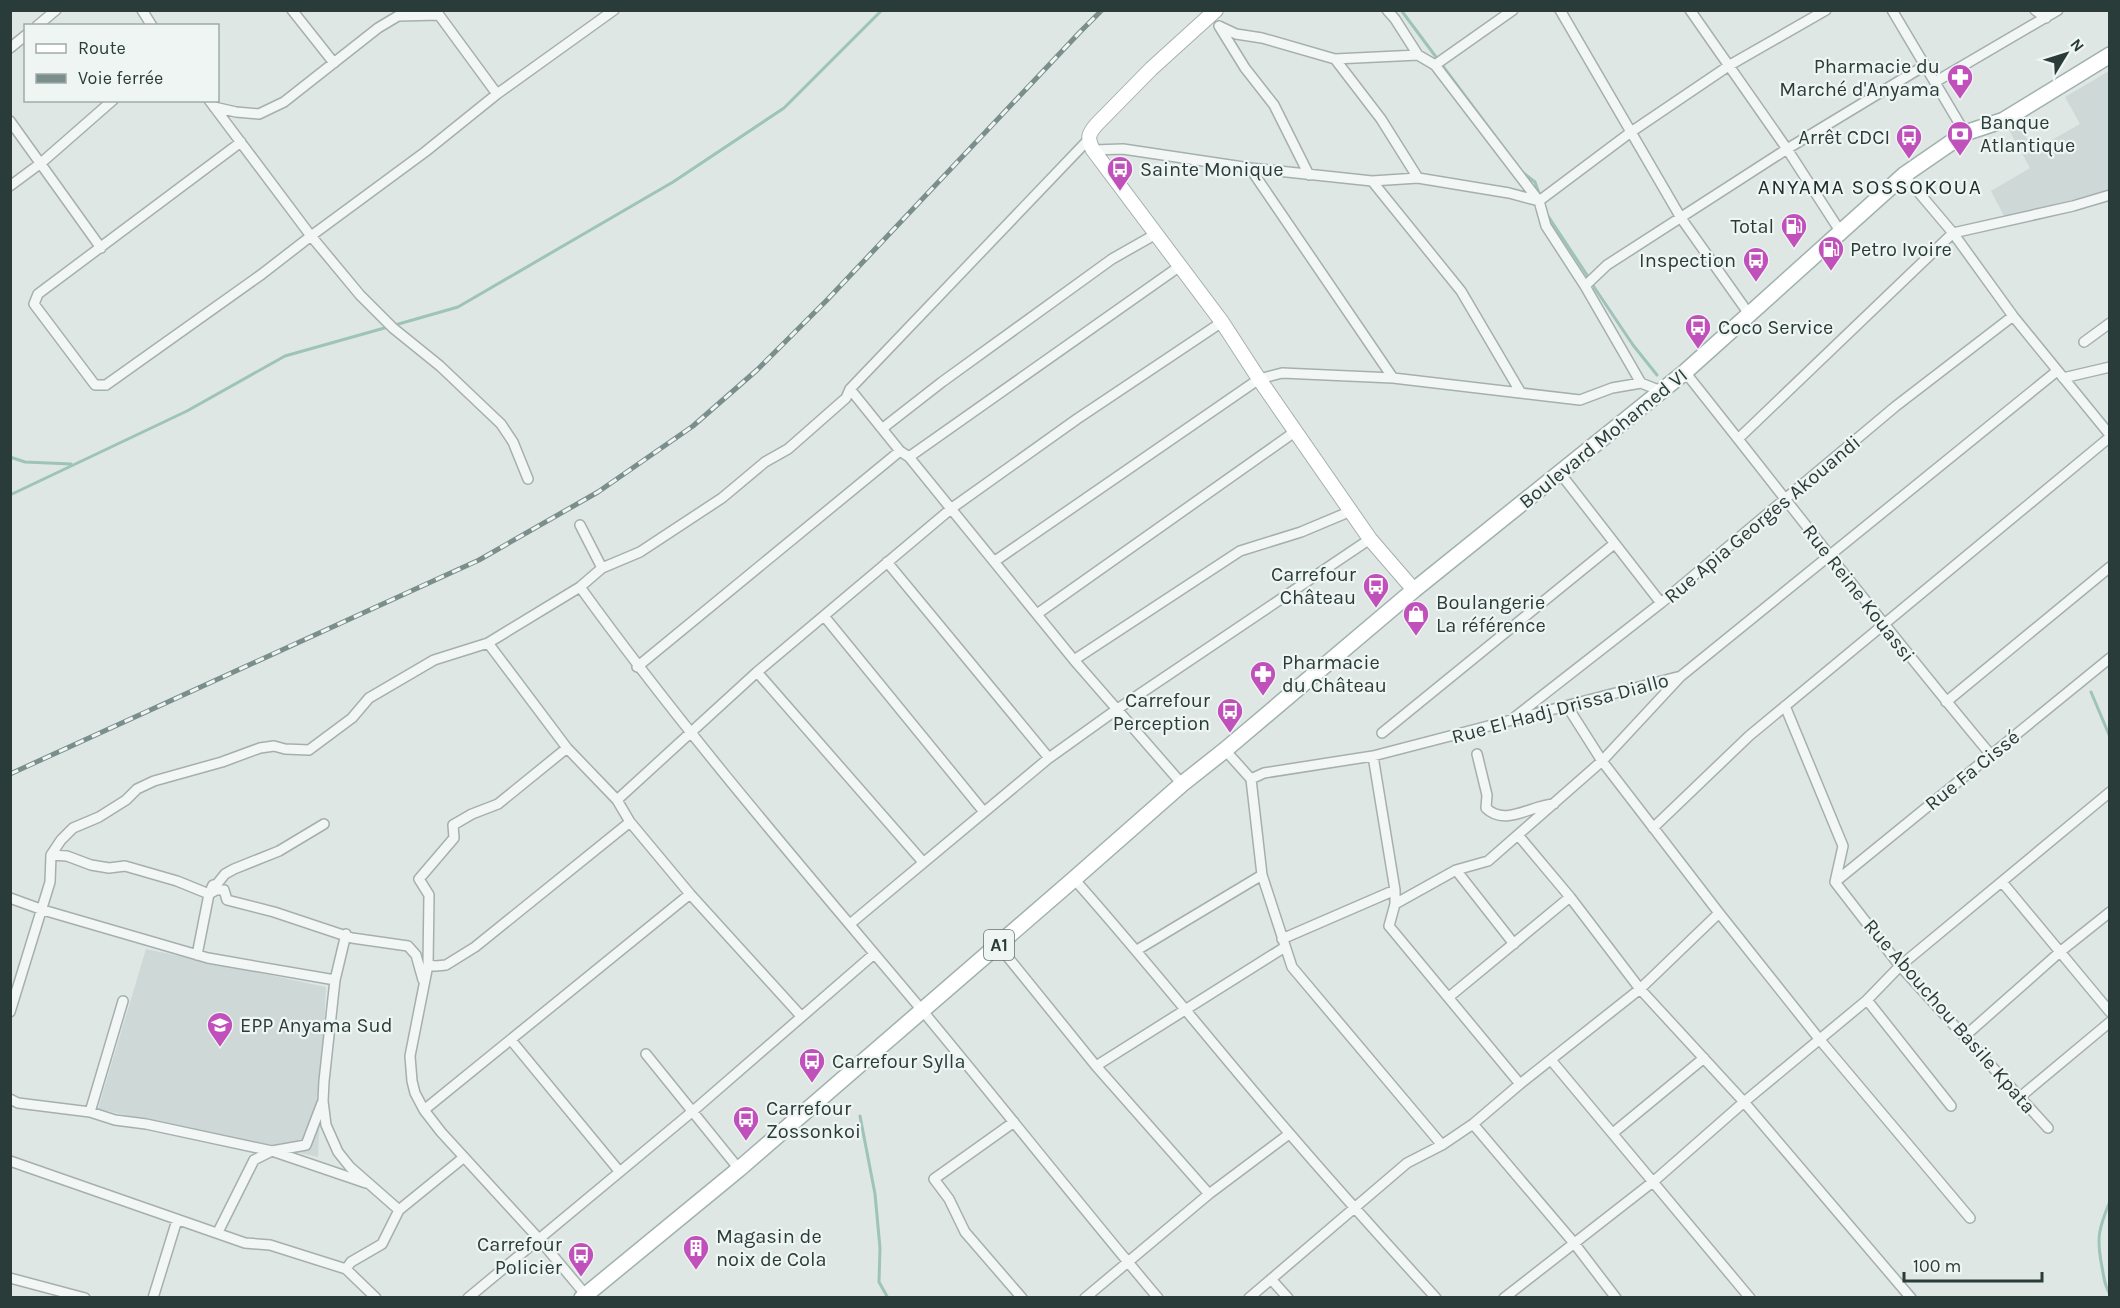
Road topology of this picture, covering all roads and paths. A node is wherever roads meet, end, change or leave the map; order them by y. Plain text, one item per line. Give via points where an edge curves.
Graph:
1 (56, 10) edge
2 (142, 10) edge
3 (292, 10) edge
4 (614, 10) edge
5 (1387, 10) edge
6 (1513, 10) edge
7 (1560, 10) edge
8 (1690, 10) edge
9 (1826, 10) edge
10 (1892, 10) edge
11 (2035, 10) edge
12 (2058, 10) edge
13 (1215, 17) edge
14 (2046, 18) junction
15 (40, 24) edge
16 (151, 24) edge
17 (24, 37) edge
18 (10, 48) edge
19 (1418, 55) junction
20 (2109, 55) edge
21 (1335, 59) junction
22 (334, 63) junction
23 (1436, 65) junction
24 (1730, 65) junction
25 (1924, 66) junction
26 (1935, 82) junction
27 (497, 94) junction
28 (111, 102) edge
29 (211, 104) edge
30 (10, 120) edge
31 (1631, 132) junction
32 (1965, 133) junction
33 (241, 142) junction
34 (1091, 145) junction
35 (1788, 149) junction
36 (41, 163) junction
37 (1250, 168) junction
38 (1310, 175) junction
39 (1904, 175) junction
40 (1418, 178) junction
41 (1372, 181) junction
42 (10, 186) edge
43 (2109, 195) edge
44 (1539, 201) junction
45 (1681, 218) junction
46 (1840, 231) junction
47 (1953, 233) junction
48 (1156, 234) junction
49 (311, 236) junction
50 (101, 248) junction
51 (1180, 266) junction
52 (1585, 286) junction
53 (1749, 314) junction
54 (2013, 316) junction
55 (1222, 322) junction
56 (2109, 323) edge
57 (2084, 342) dead end
58 (2109, 367) edge
59 (1685, 372) junction
60 (2060, 374) junction
61 (1393, 378) junction
62 (1259, 379) junction
63 (1641, 383) junction
64 (850, 389) junction
65 (1661, 391) junction
66 (1521, 393) junction
67 (2107, 426) edge
68 (883, 428) junction
69 (1296, 431) junction
70 (2109, 436) edge
71 (1738, 438) junction
72 (900, 451) junction
73 (909, 457) junction
74 (1560, 473) junction
75 (528, 479) dead end
76 (1787, 500) junction
77 (952, 508) junction
78 (1351, 511) junction
79 (580, 525) dead end
80 (1370, 539) junction
81 (1614, 544) junction
82 (1828, 555) junction
83 (995, 561) junction
84 (887, 562) junction
85 (2109, 567) edge
86 (602, 568) junction
87 (580, 587) junction
88 (1414, 590) junction
89 (1661, 603) junction
90 (1037, 614) junction
91 (824, 616) junction
92 (1883, 625) junction
93 (489, 643) junction
94 (2109, 658) edge
95 (1074, 660) junction
96 (637, 667) junction
97 (757, 672) junction
98 (1681, 676) junction
99 (1946, 702) junction
100 (1567, 706) junction
101 (1785, 706) junction
102 (1116, 710) junction
103 (1510, 721) junction
104 (690, 733) junction
105 (1382, 733) dead end
106 (567, 748) junction
107 (1225, 750) junction
108 (1477, 754) dead end
109 (1991, 755) junction
110 (1373, 756) junction
111 (1049, 758) junction
112 (1602, 762) junction
113 (1251, 778) junction
114 (1182, 784) junction
115 (2109, 792) edge
116 (617, 800) junction
117 (1554, 804) junction
118 (984, 812) junction
119 (630, 822) junction
120 (324, 824) dead end
121 (1653, 828) junction
122 (1518, 835) junction
123 (51, 855) junction
124 (923, 862) junction
125 (1456, 870) junction
126 (1262, 875) junction
127 (1074, 879) junction
128 (1835, 882) junction
129 (2002, 882) junction
130 (1395, 890) junction
131 (209, 894) junction
132 (690, 894) junction
133 (1570, 897) junction
134 (10, 898) edge
135 (1395, 903) junction
136 (43, 910) junction
137 (2109, 912) edge
138 (1719, 913) junction
139 (850, 924) junction
140 (346, 934) junction
141 (1283, 943) junction
142 (1514, 944) junction
143 (998, 945) junction
144 (1137, 950) junction
145 (2061, 951) junction
146 (874, 954) junction
147 (197, 955) junction
148 (428, 965) junction
149 (1900, 966) junction
150 (335, 980) junction
151 (424, 982) junction
152 (1640, 989) junction
153 (1449, 997) junction
154 (1867, 1000) junction
155 (123, 1001) dead end
156 (1184, 1009) junction
157 (921, 1010) junction
158 (10, 1012) edge
159 (2109, 1012) edge
160 (801, 1016) junction
161 (2109, 1022) edge
162 (1965, 1036) junction
163 (511, 1040) junction
164 (1821, 1040) junction
165 (646, 1054) dead end
166 (1704, 1058) junction
167 (1551, 1060) junction
168 (1096, 1066) junction
169 (1520, 1084) junction
170 (2020, 1096) junction
171 (10, 1099) edge
172 (323, 1101) junction
173 (1744, 1102) junction
174 (1951, 1106) dead end
175 (424, 1110) junction
176 (693, 1111) junction
177 (90, 1112) junction
178 (1014, 1122) junction
179 (1473, 1124) junction
180 (2048, 1128) dead end
181 (1613, 1133) junction
182 (1289, 1134) junction
183 (1442, 1145) junction
184 (272, 1151) junction
185 (463, 1158) junction
186 (10, 1161) edge
187 (739, 1168) junction
188 (619, 1171) junction
189 (1654, 1181) junction
190 (366, 1183) junction
191 (1209, 1194) junction
192 (1354, 1207) junction
193 (399, 1210) junction
194 (1970, 1218) dead end
195 (177, 1220) junction
196 (218, 1233) junction
197 (539, 1239) junction
198 (1574, 1243) junction
199 (1129, 1263) junction
200 (346, 1269) junction
201 (10, 1278) edge
202 (1272, 1279) junction
203 (584, 1296) edge
204 (85, 1298) edge
205 (153, 1298) edge
206 (376, 1298) edge
207 (468, 1298) edge
208 (1022, 1298) edge
209 (1085, 1298) edge
210 (1158, 1298) edge
211 (1249, 1298) edge
212 (1288, 1298) edge
213 (1436, 1298) edge
214 (1504, 1298) edge
215 (1616, 1298) edge
216 (1750, 1298) edge
217 (1911, 1298) edge

1 - 15 street
2 - 16 street
3 - 22 street
4 - 27 street
5 - 19 street
6 - 23 street
7 - 31 street
8 - 24 street
9 - 24 street
10 - 25 street
11 - 14 street
12 - 14 street
13 - 21 street via 1236,34
13 - 34 street via 1151,69 1097,124 1090,132
13 - 38 street via 1245,68 1274,105
14 - 26 street
17 - 18 street
19 - 21 street
19 - 23 street
20 - 32 main road, Boulevard Mohamed VI / A1 via 2004,120
21 - 40 street via 1381,119
22 - 27 street via 398,16 439,15
22 - 29 street via 284,102 259,114
23 - 44 street
24 - 31 street
24 - 35 street
25 - 26 street
25 - 35 street
26 - 32 street
27 - 49 street
28 - 36 street
29 - 33 street
30 - 36 street
31 - 44 street
31 - 45 street
32 - 39 main road, Boulevard Mohamed VI / A1
33 - 49 street
33 - 50 street
34 - 37 street
34 - 48 street
34 - 64 street
35 - 45 street
35 - 46 street
36 - 42 street
36 - 50 street
37 - 38 street
37 - 61 street
38 - 41 street
39 - 46 main road, Boulevard Mohamed VI / A1
39 - 47 street
40 - 41 street
40 - 44 street
41 - 66 street via 1461,291
43 - 47 street
44 - 52 street via 1546,226
45 - 52 street via 1607,265
45 - 53 street
46 - 53 main road, Boulevard Mohamed VI / A1
47 - 54 street
47 - 71 street
48 - 51 street
48 - 68 street via 1112,259
49 - 50 street via 106,385 95,386 34,304 38,294
49 - 75 street via 385,320 501,424
51 - 55 street
51 - 73 street
52 - 63 street
53 - 59 main road, Boulevard Mohamed VI / A1
54 - 60 street
54 - 76 street, Rue Apia Georges Akouandi via 1896,406
55 - 62 street
55 - 77 street
56 - 57 street
58 - 60 street
59 - 65 main road, Boulevard Mohamed VI / A1
59 - 71 street, Rue Reine Kouassi
60 - 67 street
60 - 82 street, Rue El Hadj Drissa Diallo
61 - 62 street via 1282,373
61 - 66 street
62 - 69 street
62 - 83 street
63 - 65 street
63 - 66 street via 1611,388 1580,400
64 - 68 street
64 - 86 street via 846,398 788,449 765,462 722,498 640,552
65 - 74 main road, Boulevard Mohamed VI / A1
67 - 70 street
68 - 72 street
69 - 78 street
69 - 90 street
70 - 92 street
71 - 76 street, Rue Reine Kouassi
72 - 73 street
72 - 96 street
73 - 77 street
74 - 81 street
74 - 88 main road, Boulevard Mohamed VI / A1
76 - 82 street, Rue Reine Kouassi
76 - 89 street, Rue Apia Georges Akouandi
77 - 83 street
77 - 84 street
78 - 80 street
78 - 95 street via 1240,551
79 - 86 street
80 - 88 street
80 - 102 street
81 - 89 street
81 - 105 street
82 - 92 street, Rue Reine Kouassi
82 - 98 street, Rue El Hadj Drissa Diallo
83 - 90 street
84 - 91 street
84 - 111 street
85 - 99 street
86 - 87 street
87 - 93 street
87 - 96 street
88 - 107 main road, A1
89 - 103 street, Rue Apia Georges Akouandi
90 - 95 street
91 - 97 street
91 - 118 street
92 - 99 street, Rue Reine Kouassi
92 - 101 street
93 - 106 street
93 - 123 street via 434,660 369,698 352,717 309,750 260,748 137,789 99,817 73,828
94 - 109 street, Rue Fa Cissé
95 - 102 street
96 - 104 street
97 - 104 street
97 - 124 street
98 - 100 street, Rue El Hadj Drissa Diallo
98 - 112 street
99 - 109 street, Rue Reine Kouassi
100 - 103 street, Rue El Hadj Drissa Diallo
100 - 112 street
101 - 121 street
101 - 128 street via 1843,846
102 - 111 street
102 - 114 street
103 - 110 street, Rue El Hadj Drissa Diallo
104 - 116 street
104 - 139 street
106 - 116 street
106 - 148 street via 498,804 453,825 454,838 419,879 429,895
107 - 113 street
107 - 114 main road, A1
108 - 117 street via 1487,795 1486,808 1491,813 1512,816 1542,804
109 - 128 street, Rue Fa Cissé
110 - 113 street, Rue El Hadj Drissa Diallo
110 - 130 street
111 - 118 street
112 - 117 street
112 - 121 street
113 - 126 street
114 - 127 main road, A1
115 - 129 street
116 - 119 street
117 - 122 street
118 - 124 street
119 - 132 street
119 - 148 street via 476,947 446,965
120 - 131 street via 279,851 225,874
121 - 138 street
122 - 125 street via 1488,861
122 - 133 street
123 - 131 street via 109,868 125,866
123 - 136 street
124 - 139 street
125 - 135 street
125 - 142 street
126 - 141 street
126 - 144 street
127 - 143 main road, A1
127 - 144 street
128 - 149 street, Rue Abouchou Basile Kpata
129 - 145 street
129 - 149 street
130 - 135 street
130 - 141 street
131 - 140 street via 224,890 227,900
131 - 147 street
132 - 160 street
132 - 163 street
133 - 142 street
133 - 152 street
134 - 136 street
135 - 153 street via 1389,926
136 - 147 street
136 - 158 street
137 - 145 street
138 - 152 street
138 - 164 street
139 - 146 street
140 - 150 street
140 - 151 street via 412,948
141 - 156 street
141 - 183 street via 1292,967
142 - 153 street
143 - 157 main road, A1
143 - 168 street
144 - 156 street
145 - 159 street
145 - 162 street
146 - 157 street
146 - 160 street
147 - 150 street
148 - 151 street
149 - 154 street
149 - 162 street, Rue Abouchou Basile Kpata
150 - 172 street
151 - 175 street via 410,1056 415,1093
152 - 166 street
152 - 167 street
153 - 169 street
154 - 164 street
154 - 174 street
155 - 177 street
156 - 168 street
156 - 182 street
157 - 178 street
157 - 187 main road, A1
160 - 176 street
161 - 170 street
162 - 170 street, Rue Abouchou Basile Kpata
163 - 175 street
163 - 188 street
164 - 173 street
164 - 194 street
165 - 176 street
166 - 173 street
166 - 181 street
167 - 169 street
167 - 181 street
168 - 191 street
169 - 179 street
170 - 180 street, Rue Abouchou Basile Kpata
171 - 177 street
172 - 184 street via 306,1145
172 - 190 street via 326,1125 338,1152
173 - 189 street
173 - 217 street
175 - 185 street
176 - 187 street
176 - 188 street
177 - 184 street
178 - 199 street
178 - 208 street via 934,1179 965,1232
179 - 183 street
179 - 198 street
181 - 189 street
182 - 191 street
182 - 192 street
183 - 192 street via 1407,1163
184 - 190 street
184 - 196 street via 254,1160
185 - 193 street
185 - 197 street
186 - 195 street
187 - 203 main road, A1
188 - 197 street
189 - 198 street
189 - 216 street
190 - 193 street
191 - 199 street
192 - 202 street
192 - 213 street
193 - 200 street via 382,1244
195 - 196 street
195 - 205 street
196 - 200 street
197 - 203 street
197 - 207 street
198 - 214 street
198 - 215 street
199 - 209 street
199 - 210 street
200 - 206 street
201 - 204 street
202 - 211 street
202 - 212 street

